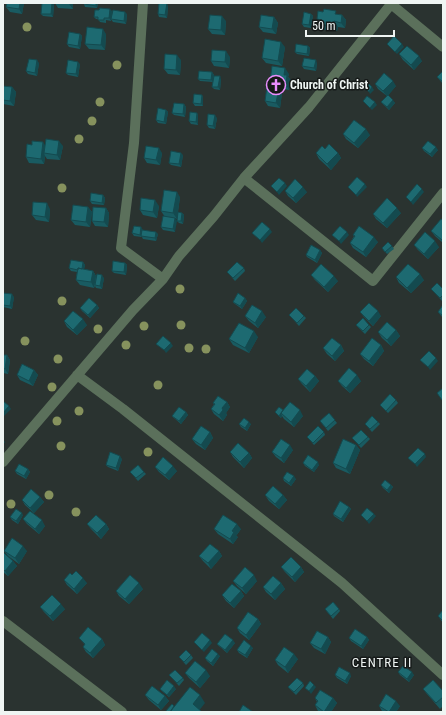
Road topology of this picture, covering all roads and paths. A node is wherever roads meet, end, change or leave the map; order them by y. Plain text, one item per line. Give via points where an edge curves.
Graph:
1 (143, 3) edge
2 (392, 4) edge
3 (443, 47) edge
4 (244, 178) junction
5 (443, 193) edge
6 (162, 279) junction
7 (77, 375) junction
8 (3, 462) edge
9 (3, 621) edge
10 (443, 675) edge
11 (122, 712) edge

1 - 6 street via 134,143 121,248
2 - 3 street
2 - 4 street via 309,107
4 - 5 street via 373,281
4 - 6 street
6 - 7 street
7 - 8 street
7 - 10 street via 342,583
9 - 11 street

